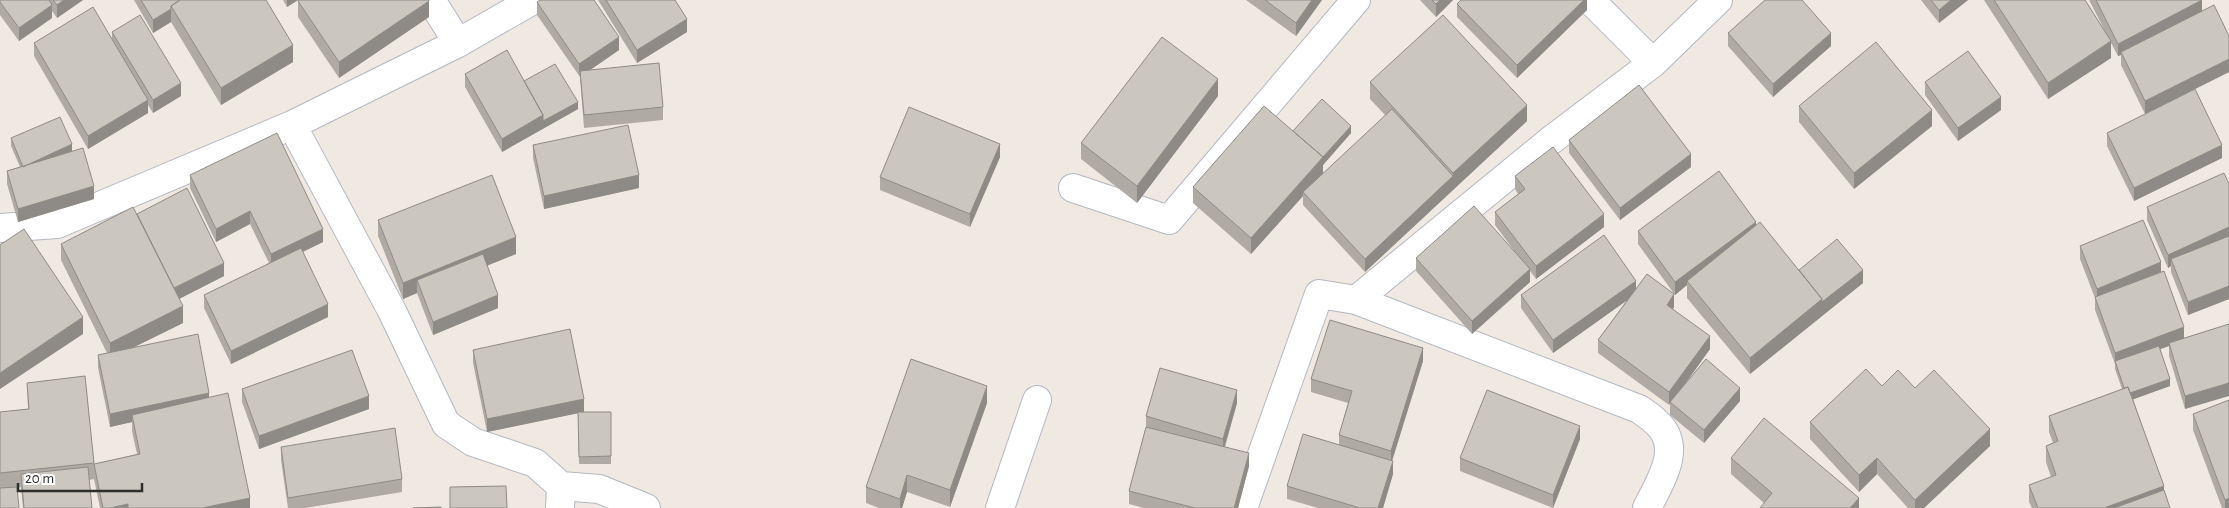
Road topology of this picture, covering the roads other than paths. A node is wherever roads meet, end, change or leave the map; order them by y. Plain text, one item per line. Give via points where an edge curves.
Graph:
1 (431, 0) edge
2 (533, 0) edge
3 (1356, 0) edge
4 (1590, 0) edge
5 (1718, 0) edge
6 (458, 43) junction
7 (1654, 64) junction
8 (292, 125) junction
9 (1073, 188) dead end
10 (0, 228) edge
11 (1356, 300) junction
12 (1037, 400) dead end
13 (561, 497) edge
14 (646, 508) edge
15 (1000, 508) edge
16 (1243, 508) edge
17 (1647, 508) edge

1 - 6 street
2 - 6 street
3 - 9 street via 1170,220
4 - 7 street
5 - 7 street
6 - 8 street
7 - 11 street via 1550,141
8 - 10 street via 57,224
8 - 13 street via 392,311 446,424 473,442 535,464
11 - 16 street via 1319,294
11 - 17 street via 1639,409 1659,424 1670,446 1666,468
12 - 15 street
13 - 14 street via 599,489

